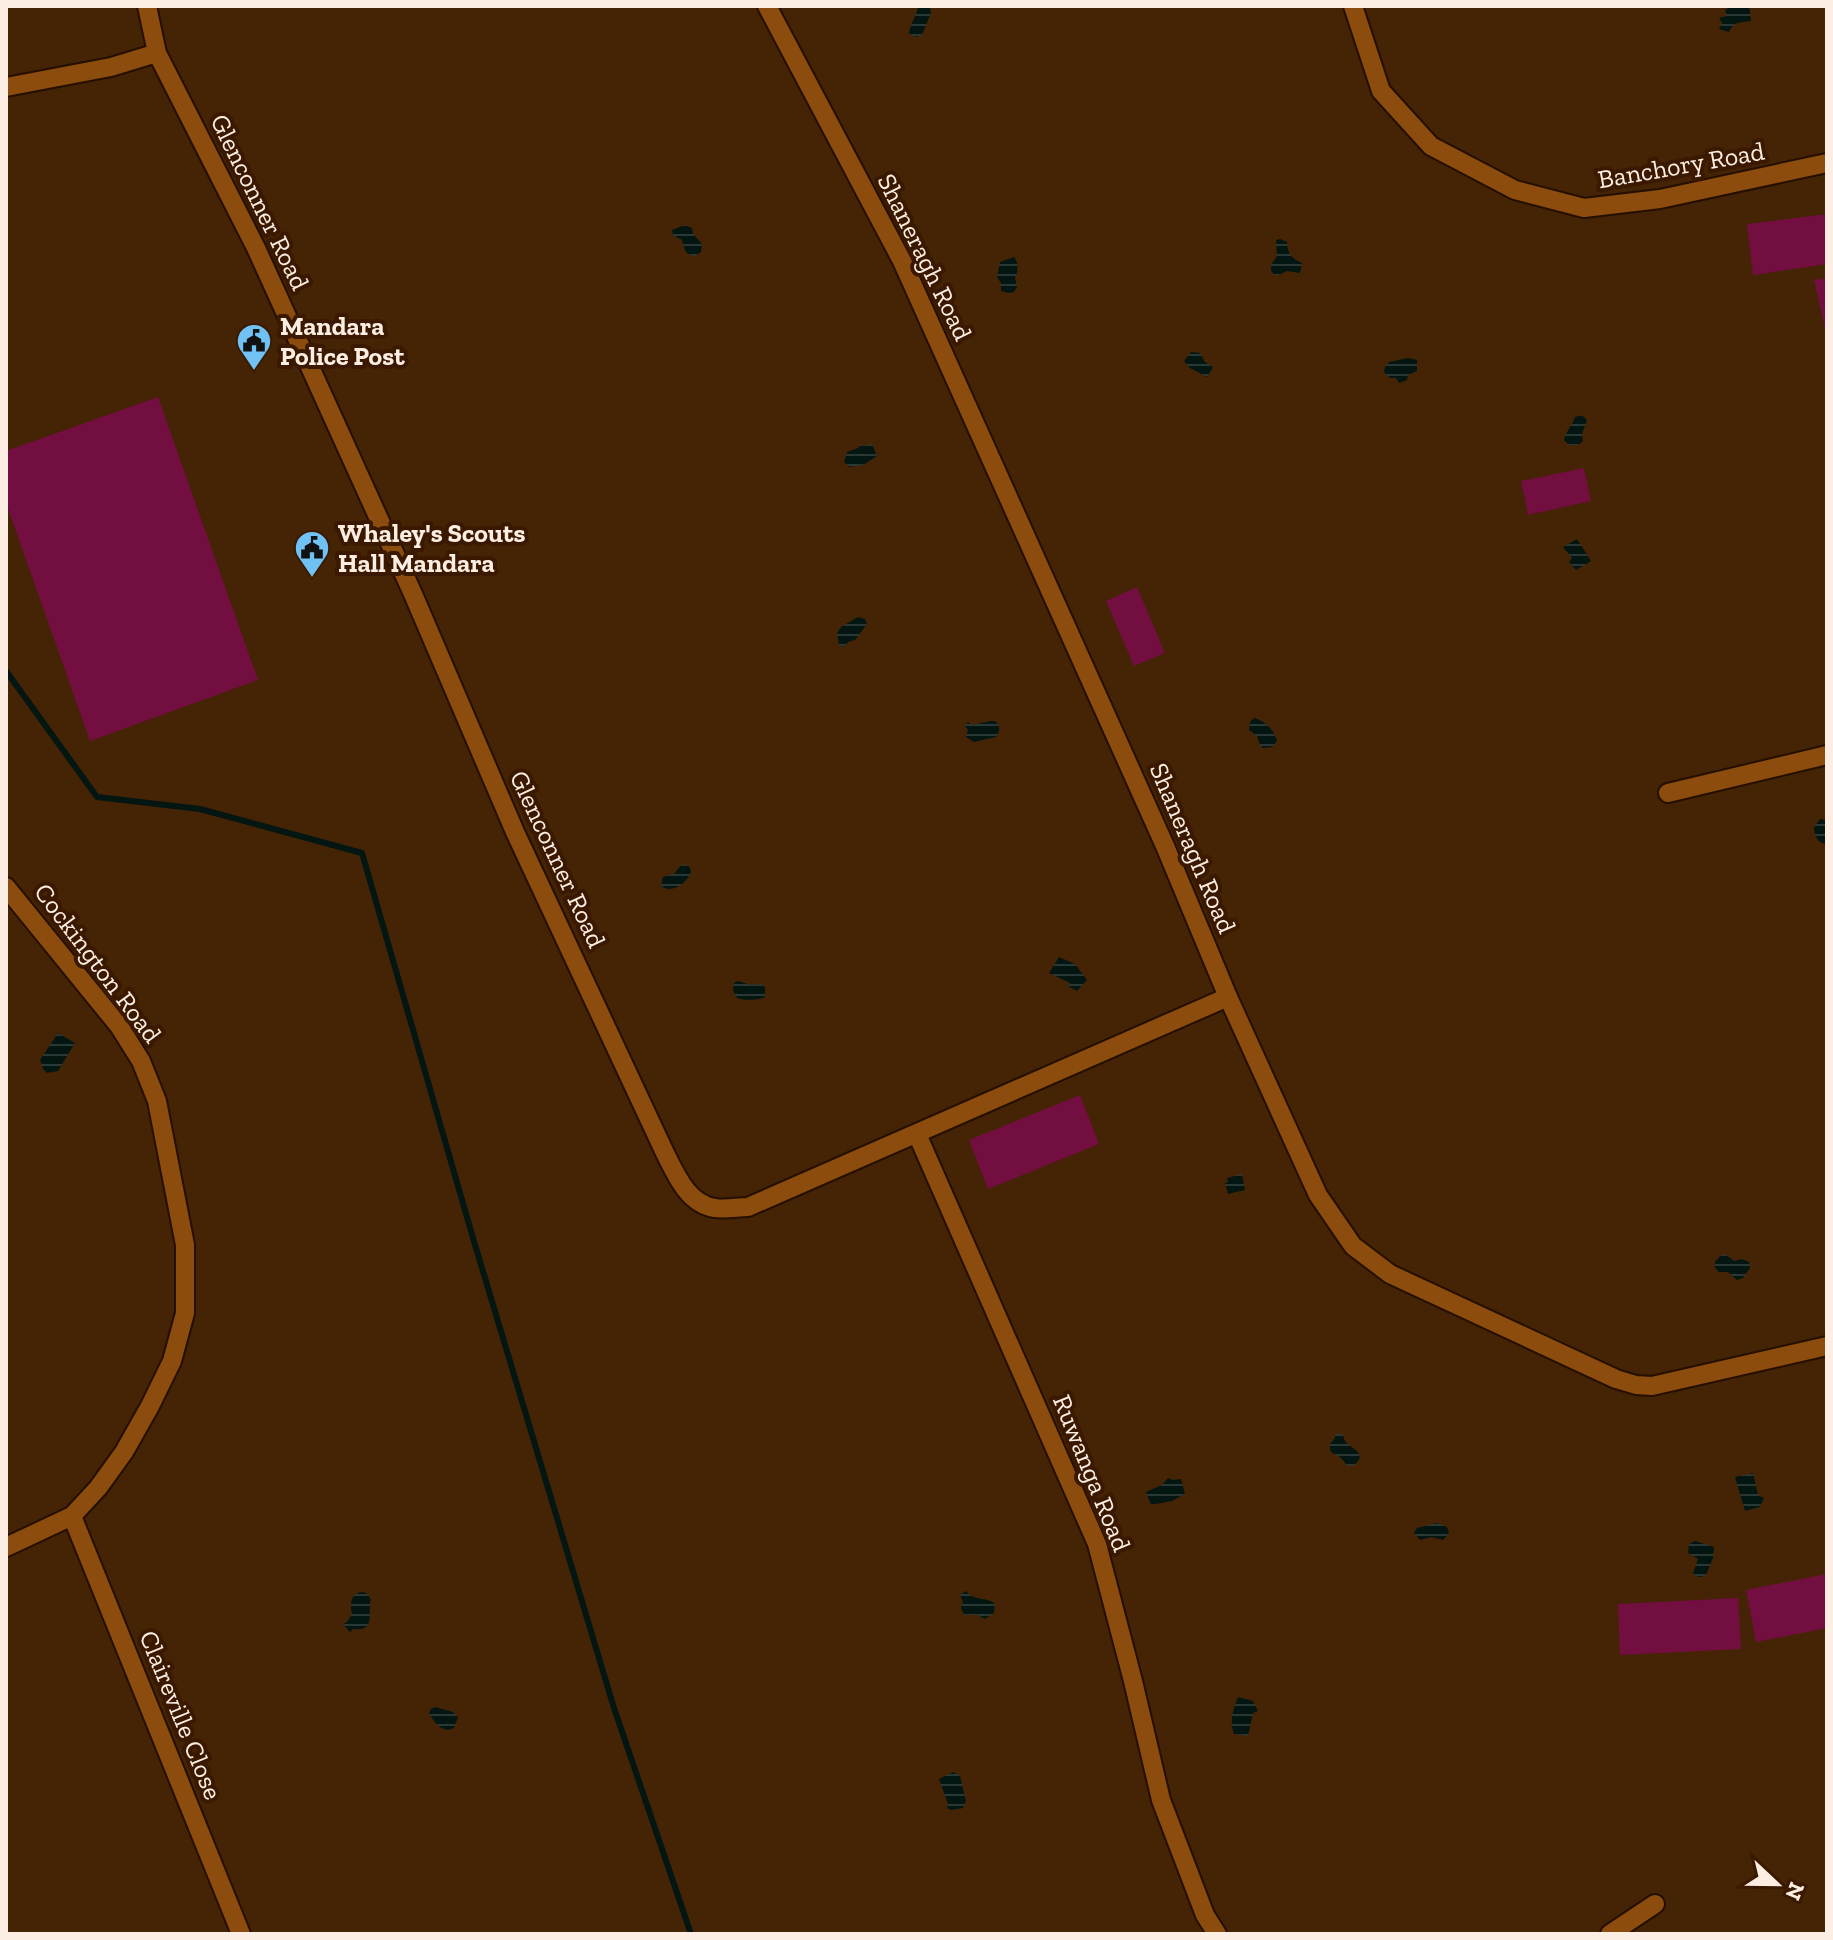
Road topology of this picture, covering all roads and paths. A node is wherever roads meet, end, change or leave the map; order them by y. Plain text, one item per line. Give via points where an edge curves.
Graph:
1 (147, 6) edge
2 (767, 6) edge
3 (1353, 6) edge
4 (157, 53) junction
5 (6, 87) edge
6 (1827, 163) edge
7 (1827, 755) edge
8 (1668, 793) dead end
9 (6, 887) edge
10 (1228, 997) junction
11 (917, 1134) junction
12 (1827, 1346) edge
13 (72, 1516) junction
14 (6, 1547) edge
15 (1655, 1904) dead end
16 (241, 1934) edge
17 (1217, 1934) edge
18 (1610, 1934) edge

1 - 4 street, Glenconner Road
2 - 10 street, Shaneragh Road via 902,261
3 - 6 street, Banchory Road via 1381,91 1431,146 1515,190 1584,208 1660,199
4 - 5 street
4 - 11 street, Glenconner Road via 256,248 515,832 678,1180 693,1198 714,1208 748,1207
7 - 8 street
9 - 13 street, Cockington Road via 119,1026 141,1061 157,1101 185,1245 185,1313 172,1361 124,1452
10 - 11 street, Glenconner Road
10 - 12 street, Shaneragh Road via 1318,1195 1353,1246 1390,1274 1636,1385 1652,1386
11 - 17 street, Ruwanga Road via 1097,1544 1161,1800
13 - 14 street
13 - 16 street, Claireville Close
15 - 18 street

